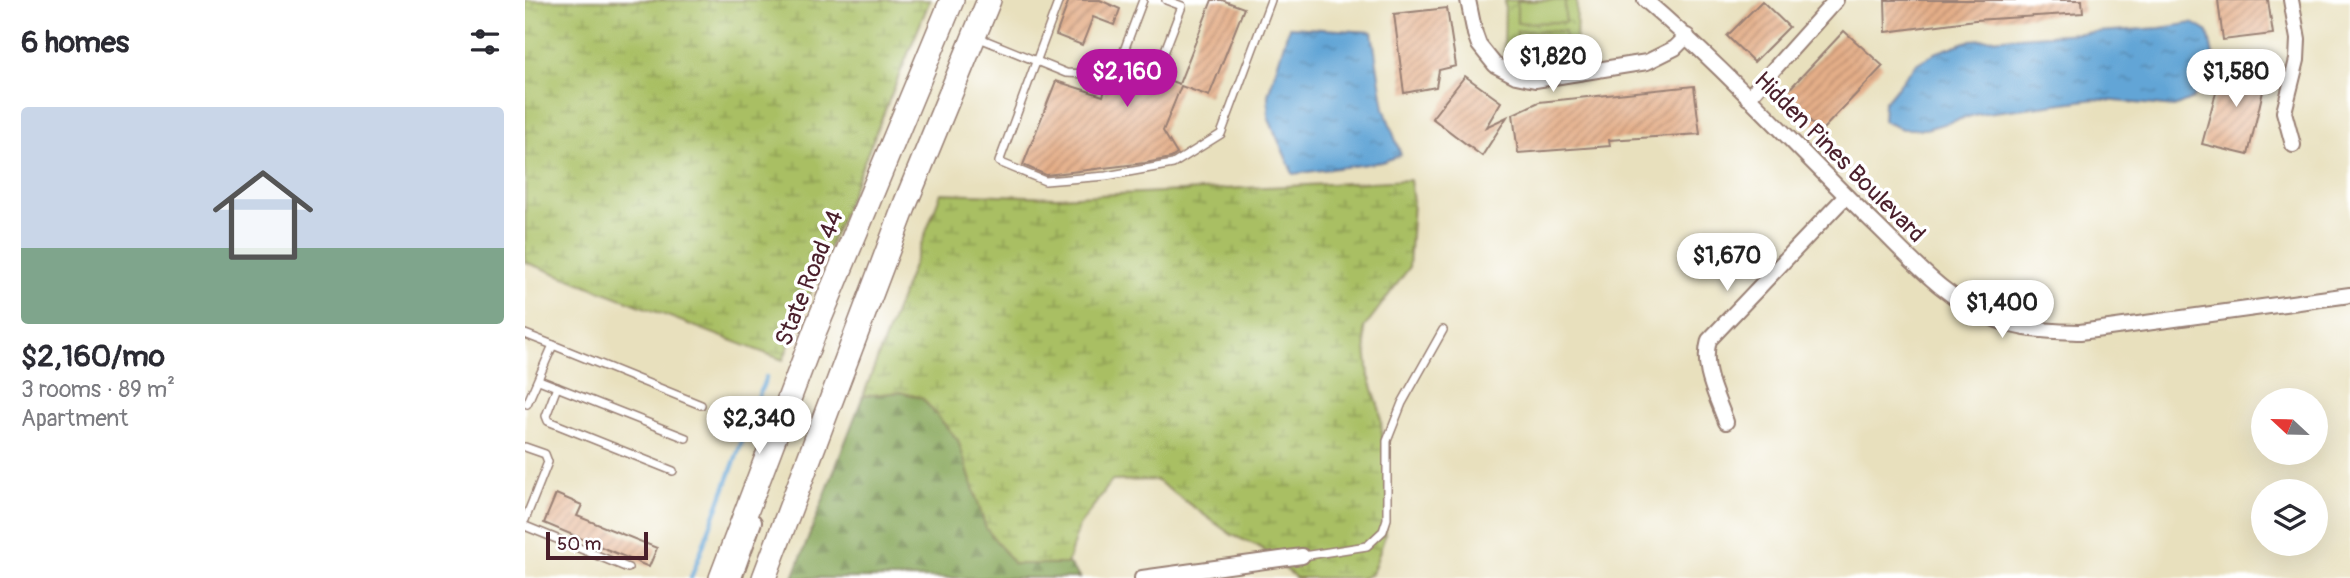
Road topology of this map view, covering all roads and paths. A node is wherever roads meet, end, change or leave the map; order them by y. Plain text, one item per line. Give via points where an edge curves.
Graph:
1 (952, 0) edge
2 (989, 0) edge
3 (1059, 0) edge
4 (1143, 0) edge
5 (1166, 0) edge
6 (1271, 0) edge
7 (1468, 0) edge
8 (1645, 0) edge
9 (2291, 0) edge
10 (1833, 1) edge
11 (974, 36) junction
12 (1687, 36) junction
13 (1123, 53) junction
14 (1037, 61) junction
15 (1748, 98) junction
16 (2293, 145) dead end
17 (1846, 196) junction
18 (2350, 295) edge
19 (1443, 330) dead end
20 (525, 334) edge
21 (812, 340) junction
22 (553, 345) junction
23 (539, 380) junction
24 (557, 387) junction
25 (526, 405) edge
26 (701, 405) dead end
27 (1726, 422) dead end
28 (686, 438) dead end
29 (525, 447) edge
30 (673, 471) dead end
31 (525, 520) edge
32 (525, 526) edge
33 (1302, 556) joint
34 (628, 568) dead end
35 (721, 578) edge
36 (734, 578) edge
37 (764, 578) edge
38 (1142, 578) edge

1 - 21 main road, State Road 44
2 - 11 main road
3 - 14 lane
4 - 13 lane
5 - 13 lane via 1182,6 1159,66
6 - 14 lane via 1221,134 1173,164 1045,181 999,162
7 - 12 street via 1479,46 1495,65 1516,76 1535,79 1647,62 1675,48
8 - 12 street, Hidden Pines Boulevard
9 - 16 street via 2298,39 2284,112
10 - 15 street
11 - 14 lane
11 - 37 main road via 851,343
12 - 15 street, Hidden Pines Boulevard
13 - 14 lane via 1103,71 1087,74 1066,73
15 - 17 street, Hidden Pines Boulevard
17 - 18 street, Hidden Pines Boulevard via 1946,292 1996,320 2038,331 2080,332
17 - 27 street via 1709,340 1706,369
19 - 33 lane via 1402,402 1387,441 1387,520 1383,531 1367,546
20 - 22 lane
21 - 35 main road, State Road 44
21 - 36 street via 778,456
22 - 23 lane
22 - 26 lane
23 - 24 lane
23 - 25 lane
24 - 28 lane
24 - 30 lane via 548,421
29 - 31 lane via 545,454 548,462
32 - 34 lane
33 - 38 street

